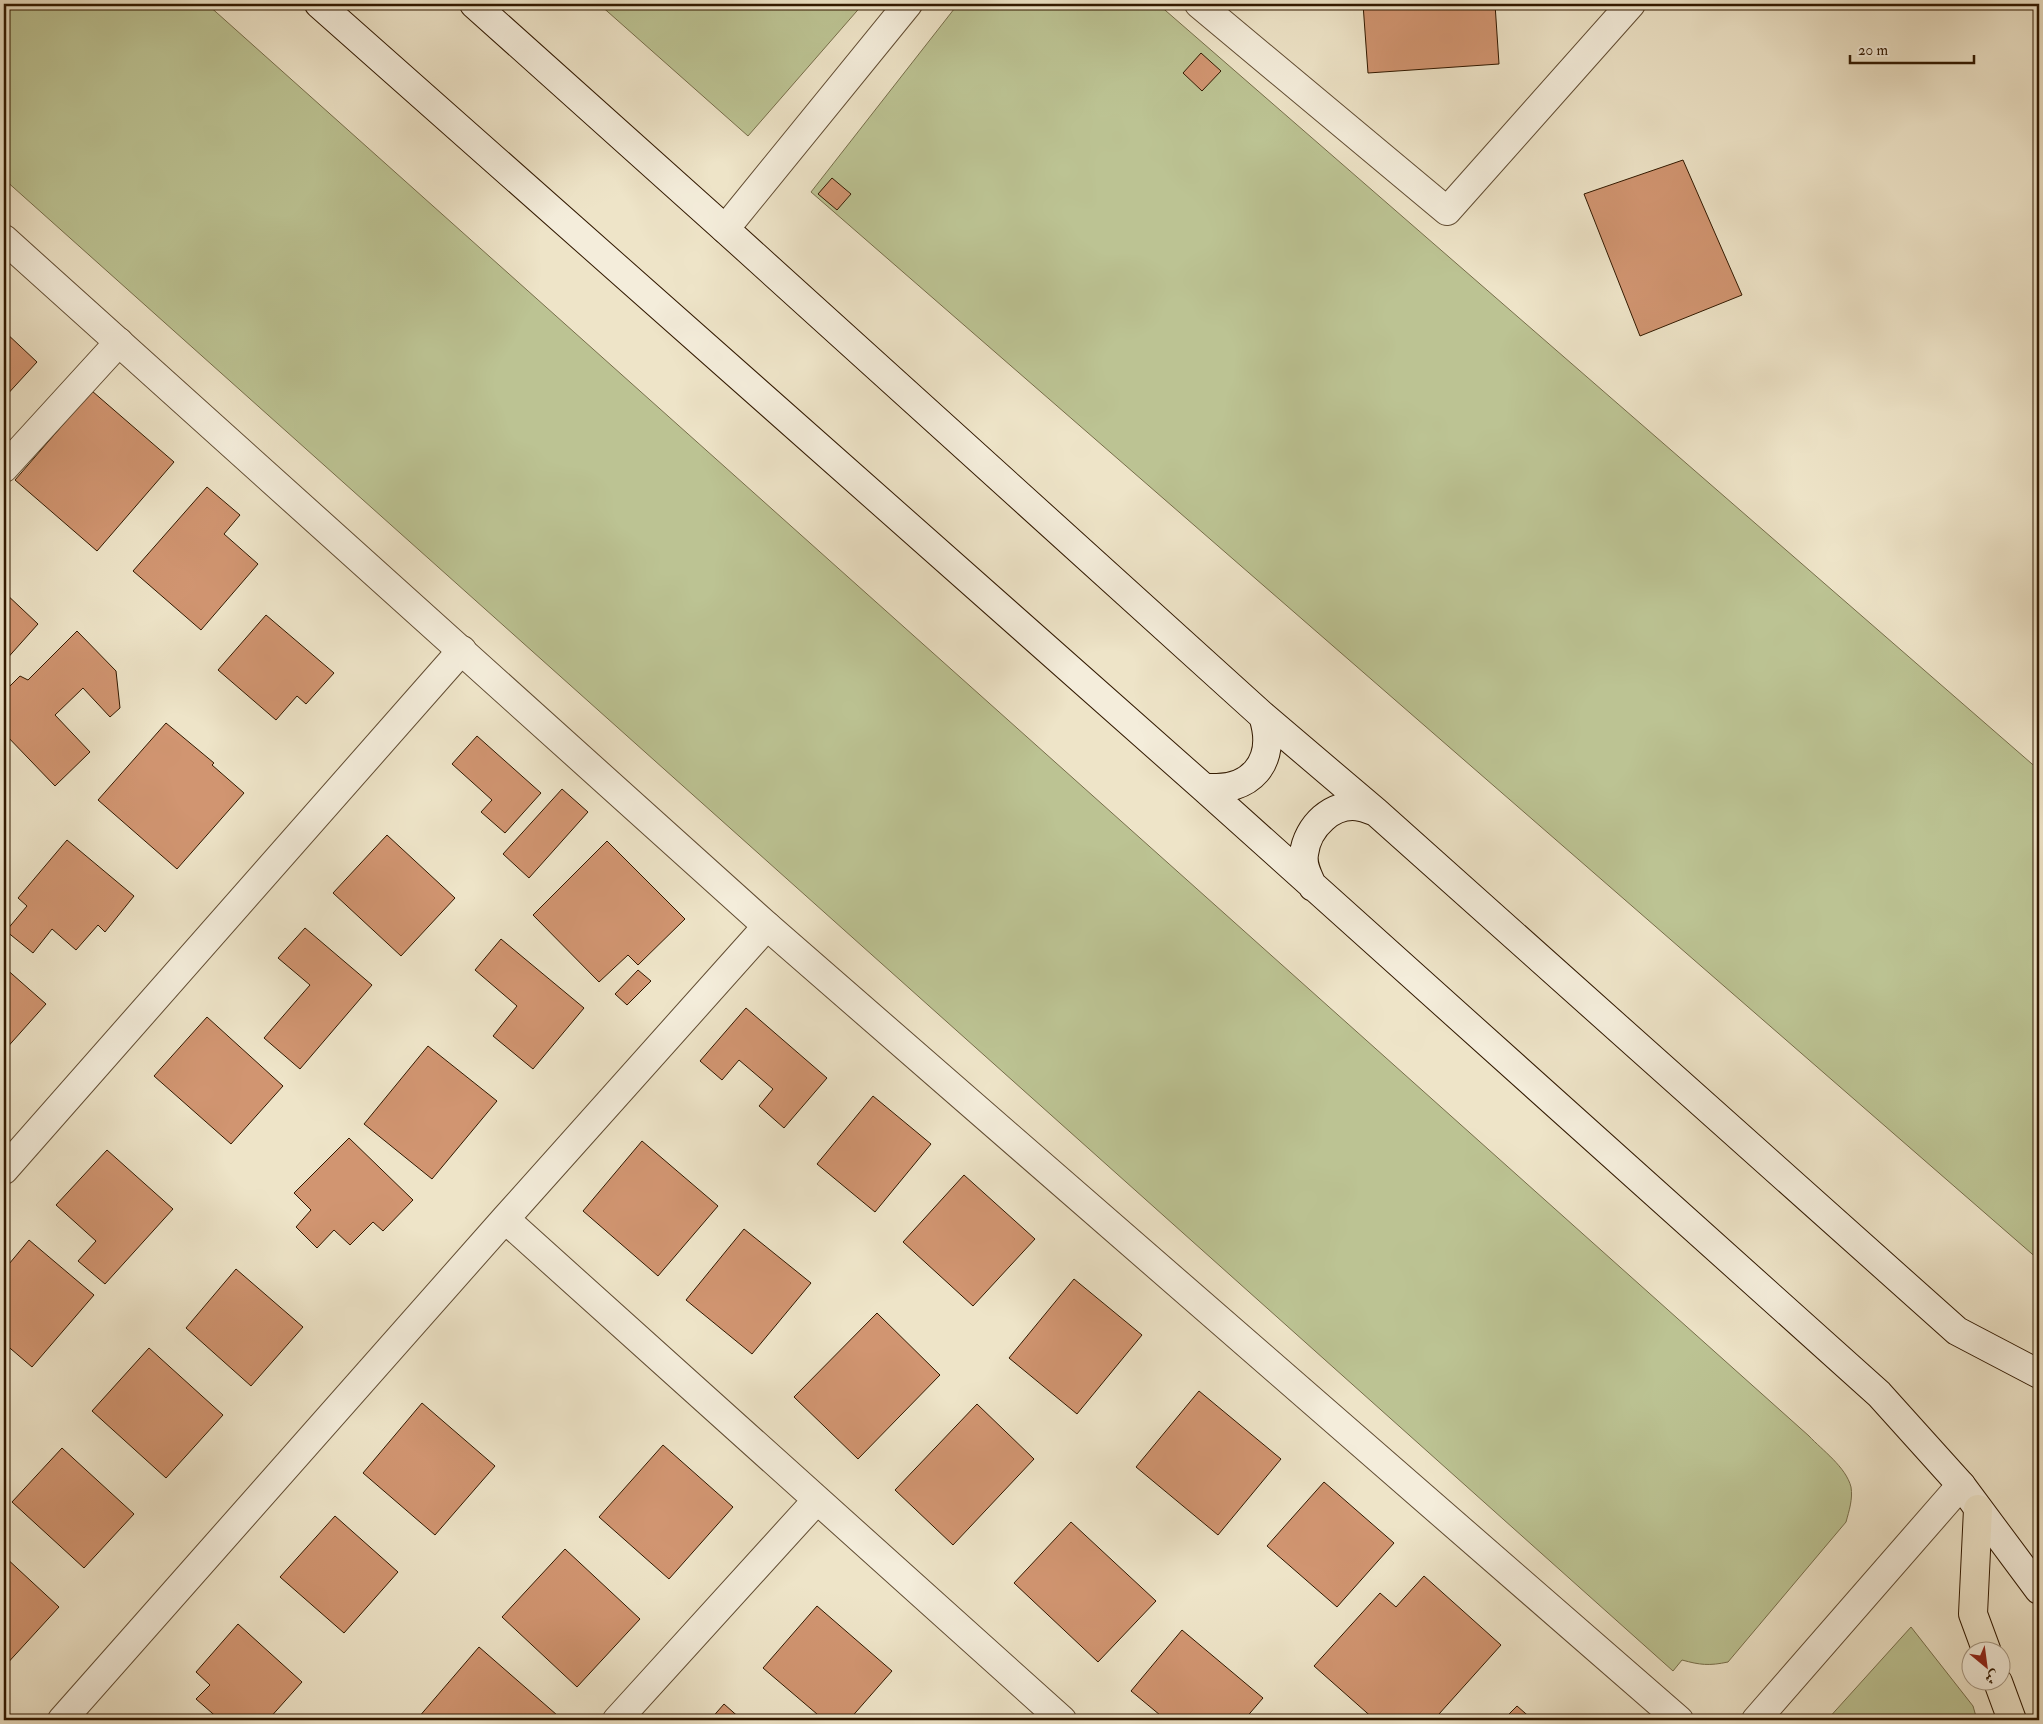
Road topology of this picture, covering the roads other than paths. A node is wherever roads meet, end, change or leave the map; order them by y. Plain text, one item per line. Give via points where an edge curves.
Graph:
1 (319, 4) edge
2 (474, 4) edge
3 (908, 4) edge
4 (1199, 4) edge
5 (1631, 4) edge
6 (725, 228) junction
7 (4, 239) edge
8 (119, 342) junction
9 (4, 468) edge
10 (462, 650) junction
11 (1263, 716) junction
12 (1203, 787) junction
13 (1376, 812) junction
14 (1313, 887) junction
15 (767, 926) junction
16 (4, 1170) edge
17 (505, 1218) junction
18 (2039, 1374) edge
19 (1961, 1485) junction
20 (817, 1500) junction
21 (1978, 1509) junction
22 (2039, 1590) edge
23 (1983, 1642) edge
24 (2002, 1692) edge
25 (62, 1720) edge
26 (617, 1720) edge
27 (1062, 1720) edge
28 (1680, 1720) edge
29 (1756, 1720) edge
30 (2012, 1720) edge

1 - 12 street
2 - 6 street
3 - 6 street
4 - 5 street via 1447,211
6 - 11 street
7 - 8 street
8 - 9 street
8 - 10 street
10 - 15 street
10 - 16 street
11 - 12 street via 1268,744 1265,758 1257,770 1232,787
11 - 13 street
12 - 14 street
13 - 14 street via 1360,806 1344,807 1329,813 1316,824 1304,854 1305,872
13 - 18 street via 1957,1331
14 - 19 street via 1879,1394
15 - 17 street
15 - 28 street
17 - 20 street
17 - 25 street
19 - 21 street
19 - 29 street
20 - 26 street
20 - 27 street
21 - 22 street
21 - 23 highway via 1973,1614
24 - 30 highway

